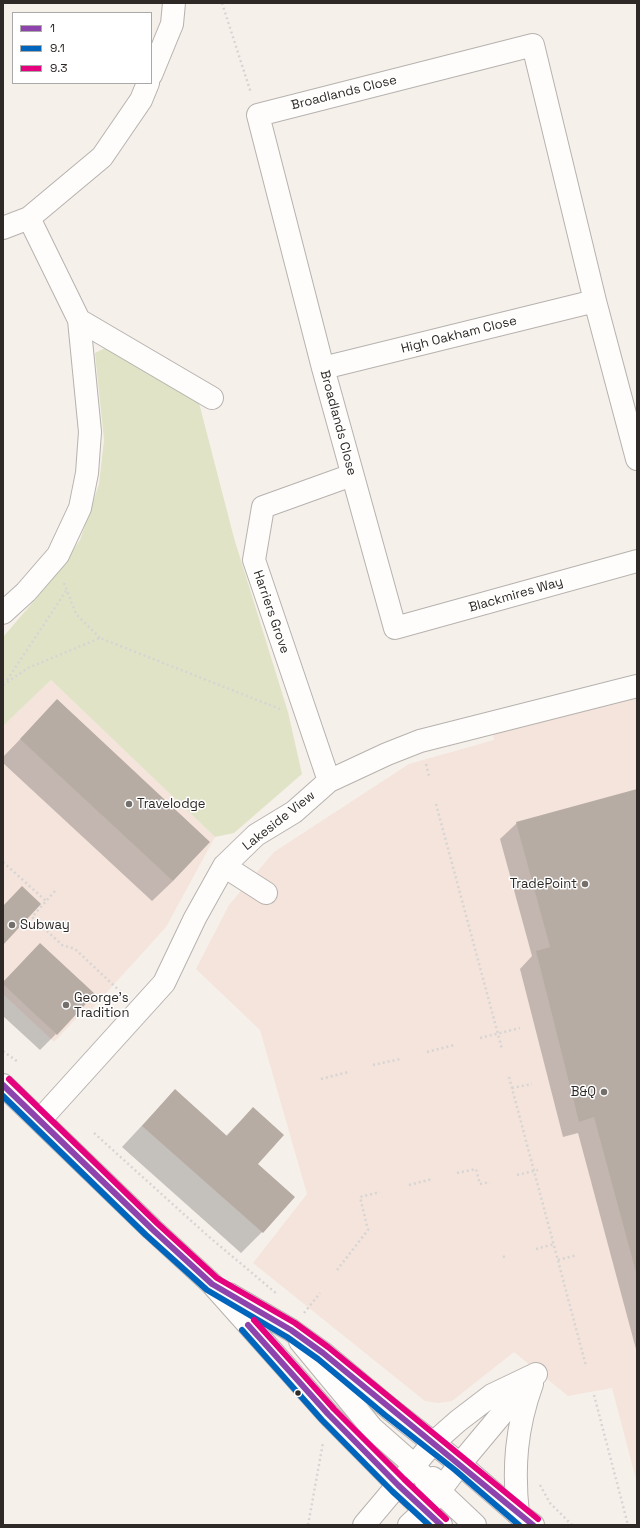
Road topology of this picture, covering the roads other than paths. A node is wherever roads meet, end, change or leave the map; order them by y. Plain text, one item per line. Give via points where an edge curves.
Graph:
1 (174, 3) edge
2 (152, 73) edge
3 (148, 84) edge
4 (29, 218) junction
5 (3, 228) edge
6 (595, 301) junction
7 (78, 320) junction
8 (323, 368) junction
9 (212, 398) dead end
10 (637, 459) edge
11 (352, 476) junction
12 (637, 561) edge
13 (3, 613) edge
14 (395, 628) joint
15 (637, 686) edge
16 (329, 781) junction
17 (224, 866) junction
18 (266, 893) dead end
19 (3, 1085) edge
20 (40, 1120) junction
21 (212, 1284) junction
22 (297, 1323) junction
23 (536, 1374) junction
24 (433, 1443) junction
25 (460, 1464) junction
26 (414, 1465) junction
27 (398, 1485) junction
28 (439, 1491) junction
29 (425, 1510) junction
30 (525, 1520) edge
31 (364, 1525) edge
32 (409, 1525) edge
33 (441, 1525) edge
34 (475, 1525) edge

1 - 2 street via 172,24
3 - 4 street via 140,100 102,157
4 - 5 street
4 - 7 street
6 - 8 street, High Oakham Close
6 - 8 street, Broadlands Close via 533,45 258,114
6 - 10 street, Broadlands Close
7 - 9 street
7 - 13 street via 90,432 87,473 80,508 57,556 26,592
8 - 11 street, Broadlands Close
11 - 14 street, Broadlands Close
11 - 16 street, Harriers Grove via 263,507 254,560
12 - 14 street, Blackmires Way
15 - 16 street, Lakeside View via 420,741
16 - 17 street, Lakeside View via 294,812 256,835
17 - 18 street
17 - 20 street, Lakeside View via 195,918 164,983
19 - 20 street
20 - 21 street
21 - 22 street
21 - 27 street via 328,1414
22 - 24 street via 324,1353
22 - 26 street via 372,1428
23 - 24 street via 492,1395
23 - 25 street
23 - 30 street via 526,1401 517,1442 515,1487
24 - 25 street
24 - 26 street
24 - 28 street via 431,1475
25 - 28 street
25 - 30 street
26 - 27 street
26 - 29 street via 426,1480 428,1494
27 - 29 street
27 - 31 street
28 - 29 street
28 - 34 street
29 - 32 street
29 - 33 street

